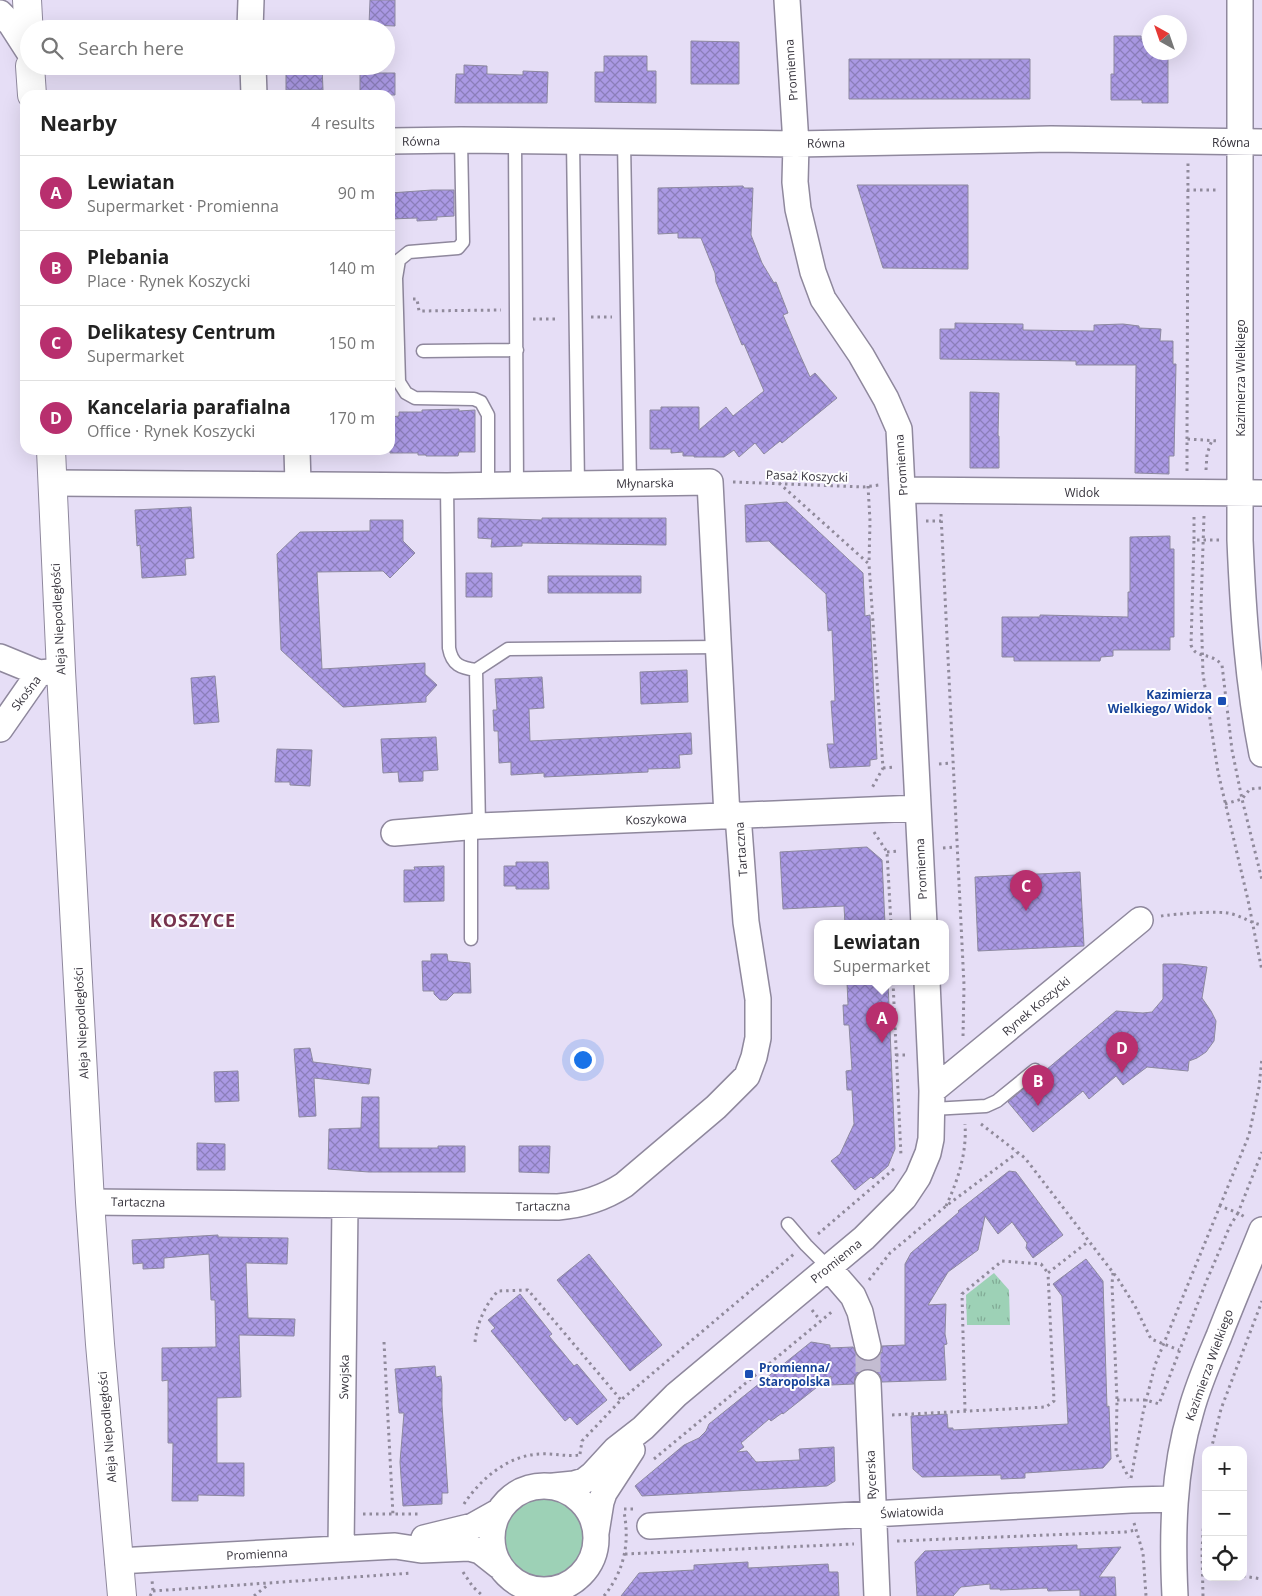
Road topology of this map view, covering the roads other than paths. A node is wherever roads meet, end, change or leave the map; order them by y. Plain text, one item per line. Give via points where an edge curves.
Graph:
1 (27, 0) edge
2 (251, 0) edge
3 (787, 0) edge
4 (1240, 0) edge
5 (0, 13) edge
6 (28, 20) edge
7 (250, 20) edge
8 (20, 39) edge
9 (31, 75) edge
10 (253, 75) edge
11 (32, 90) edge
12 (254, 90) edge
13 (461, 140) junction
14 (395, 141) edge
15 (515, 141) junction
16 (573, 142) junction
17 (624, 142) junction
18 (1251, 142) edge
19 (796, 144) junction
20 (423, 350) dead end
21 (517, 350) junction
22 (51, 455) edge
23 (298, 455) edge
24 (630, 483) junction
25 (52, 484) junction
26 (298, 484) junction
27 (578, 484) junction
28 (488, 485) junction
29 (517, 485) junction
30 (447, 486) junction
31 (902, 486) junction
32 (1251, 493) edge
33 (718, 647) junction
34 (0, 656) edge
35 (476, 670) junction
36 (50, 672) junction
37 (0, 729) edge
38 (1262, 754) edge
39 (918, 808) junction
40 (733, 816) junction
41 (475, 826) junction
42 (394, 833) dead end
43 (924, 920) edge
44 (1140, 920) road end
45 (471, 939) dead end
46 (927, 985) edge
47 (1035, 1070) dead end
48 (932, 1100) junction
49 (90, 1202) junction
50 (345, 1205) junction
51 (1254, 1223) edge
52 (788, 1224) dead end
53 (828, 1266) junction
54 (868, 1347) tunnel mouth
55 (868, 1383) tunnel mouth
56 (604, 1475) junction
57 (554, 1486) junction
58 (1175, 1499) junction
59 (498, 1512) junction
60 (873, 1514) junction
61 (650, 1526) dead end
62 (596, 1533) junction
63 (456, 1539) junction
64 (341, 1549) junction
65 (118, 1561) junction
66 (512, 1581) edge
67 (567, 1589) edge
68 (122, 1596) edge
69 (877, 1596) edge
70 (1175, 1596) edge

1 - 6 street
2 - 7 street
3 - 19 street, Promienna
4 - 18 street, Kazimierza Wielkiego
5 - 8 street
9 - 11 street
10 - 12 street
13 - 14 street, Równa
13 - 15 street, Równa
13 - 28 lane via 464,242 458,248 408,252 399,260 396,278 399,382 406,393 415,398 474,399 481,402 488,414
15 - 16 street, Równa
15 - 21 lane
16 - 17 street, Równa
16 - 27 lane
17 - 19 street, Równa
17 - 24 lane
18 - 19 street, Równa via 1051,139
18 - 32 street, Kazimierza Wielkiego
19 - 31 street, Promienna via 798,209 813,272 823,299 861,356 899,429
20 - 21 lane
21 - 29 lane
22 - 25 street, Aleja Niepodległości
23 - 26 street
24 - 27 street, Młynarska
24 - 33 street, Młynarska via 710,482
25 - 26 street, Młynarska
25 - 36 street, Aleja Niepodległości
26 - 30 street, Młynarska
27 - 29 street, Młynarska
28 - 29 street, Młynarska
28 - 30 street, Młynarska
30 - 35 lane via 449,648 456,664
31 - 32 street, Widok via 940,490
31 - 39 street, Promienna
32 - 38 street, Kazimierza Wielkiego via 1240,540 1242,602
33 - 35 lane via 508,649
33 - 40 street
34 - 36 street
35 - 41 lane
36 - 37 street, Skośna
36 - 49 street, Aleja Niepodległości
39 - 40 street, Koszykowa
39 - 43 street, Promienna
40 - 41 street, Koszykowa
40 - 50 street, Tartaczna via 758,999 758,1038 746,1076 716,1107 624,1185 586,1203 558,1207
41 - 42 street, Koszykowa
41 - 45 lane
44 - 48 street, Rynek Koszycki via 958,1070
46 - 48 street, Promienna
47 - 48 lane via 994,1103 981,1107 964,1108
48 - 53 street, Promienna via 928,1153 912,1188 864,1238
49 - 50 street, Tartaczna
49 - 65 street, Aleja Niepodległości
50 - 64 street, Swojska
51 - 58 street, Kazimierza Wielkiego via 1191,1410
52 - 53 lane
53 - 54 street via 853,1296
53 - 56 street, Promienna via 616,1449
55 - 60 street, Rycerska
56 - 57 street, Promienna
56 - 62 street, Promienna
57 - 59 street via 522,1490
57 - 62 street via 575,1495 583,1503 594,1522
58 - 60 street, Światowida
58 - 70 street, Kazimierza Wielkiego
59 - 63 street, Promienna
59 - 66 street via 492,1530 492,1548
60 - 61 street, Światowida
60 - 69 street, Rycerska
62 - 67 street via 591,1561
63 - 64 street, Promienna
63 - 66 street, Promienna via 480,1551
64 - 65 street, Promienna
65 - 68 street, Aleja Niepodległości
66 - 67 street via 542,1590 563,1586

